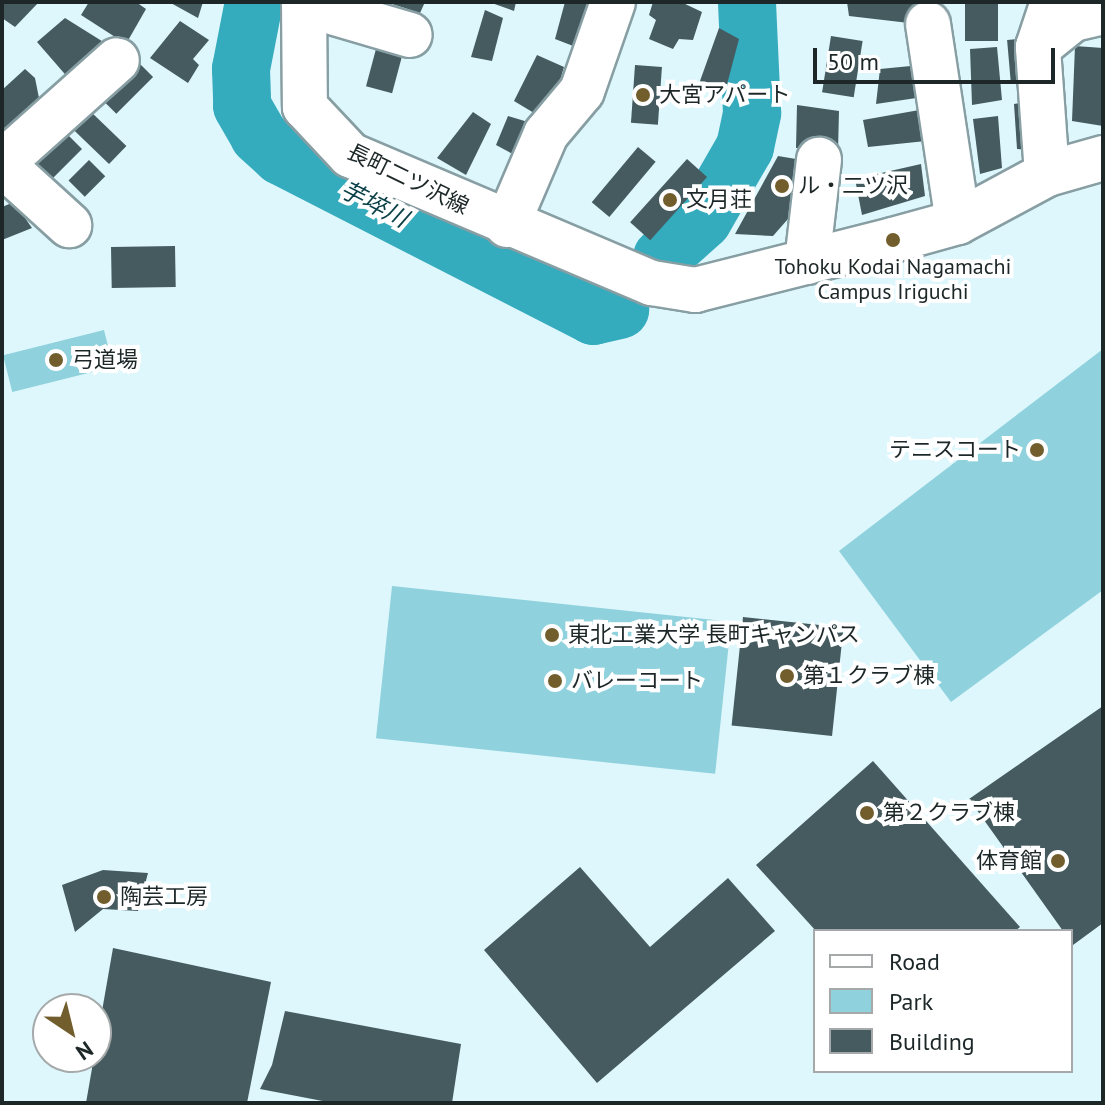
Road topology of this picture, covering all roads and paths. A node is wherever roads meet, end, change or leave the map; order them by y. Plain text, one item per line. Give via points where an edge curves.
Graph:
1 (613, 2) edge
2 (1053, 2) edge
3 (304, 3) edge
4 (1103, 12) edge
5 (928, 24) dead end
6 (410, 35) dead end
7 (1038, 47) junction
8 (117, 60) dead end
9 (1103, 158) edge
10 (819, 160) dead end
11 (2, 164) edge
12 (1047, 174) junction
13 (958, 222) junction
14 (69, 225) dead end
15 (507, 225) junction
16 (807, 262) junction

1 - 15 street via 582,91 546,134
2 - 7 street
3 - 6 street
3 - 15 street, 長町二ツ沢線 via 305,107 327,136 350,155
4 - 7 street via 1073,19
5 - 13 street
7 - 12 street
8 - 11 street
9 - 12 street
10 - 16 street
11 - 14 street
12 - 13 street
13 - 16 street
15 - 16 street, 長町二ツ沢線 via 622,271 695,290

